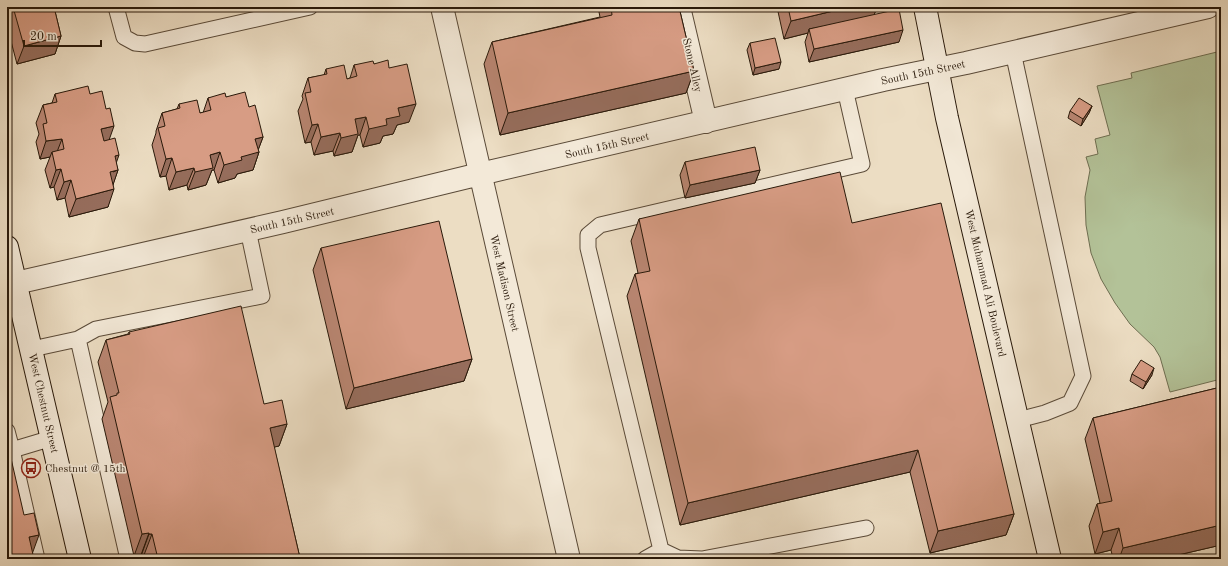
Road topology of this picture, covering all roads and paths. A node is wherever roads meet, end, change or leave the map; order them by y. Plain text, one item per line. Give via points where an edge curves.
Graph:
1 (116, 7) edge
2 (310, 7) edge
3 (442, 7) edge
4 (679, 7) edge
5 (925, 7) edge
6 (1208, 7) edge
7 (1014, 52) junction
8 (938, 69) junction
9 (845, 89) junction
10 (706, 122) junction
11 (480, 174) junction
12 (248, 230) junction
13 (7, 247) edge
14 (12, 284) edge
15 (78, 339) junction
16 (32, 349) junction
17 (1018, 420) junction
18 (7, 431) edge
19 (52, 438) junction
20 (12, 450) junction
21 (866, 528) dead end
22 (661, 550) junction
23 (37, 559) edge
24 (79, 559) edge
25 (128, 559) edge
26 (569, 559) edge
27 (645, 559) edge
28 (1050, 559) edge

1 - 2 lane via 124,37 134,43 144,44
3 - 11 street, West Madison Street
4 - 10 street, Stone Alley
5 - 8 street, West Muhammad Ali Boulevard
6 - 7 street, South 15th Street
7 - 8 street, South 15th Street
7 - 17 lane via 1083,376 1070,403
8 - 9 street, South 15th Street
8 - 17 street, West Muhammad Ali Boulevard via 947,118
9 - 10 street, South 15th Street
9 - 22 lane via 862,164 600,225 588,235 588,248
10 - 11 street, South 15th Street
11 - 12 street, South 15th Street
11 - 26 street, West Madison Street
12 - 14 street, South 15th Street
12 - 15 lane via 262,296 96,329
13 - 14 street, West Chestnut Street
14 - 16 street, West Chestnut Street
15 - 16 lane
15 - 25 lane
16 - 19 street, West Chestnut Street
17 - 28 street, West Muhammad Ali Boulevard
18 - 20 lane
19 - 20 lane
19 - 24 street, West Chestnut Street
20 - 23 lane
21 - 22 lane via 702,559 678,558
22 - 27 lane

